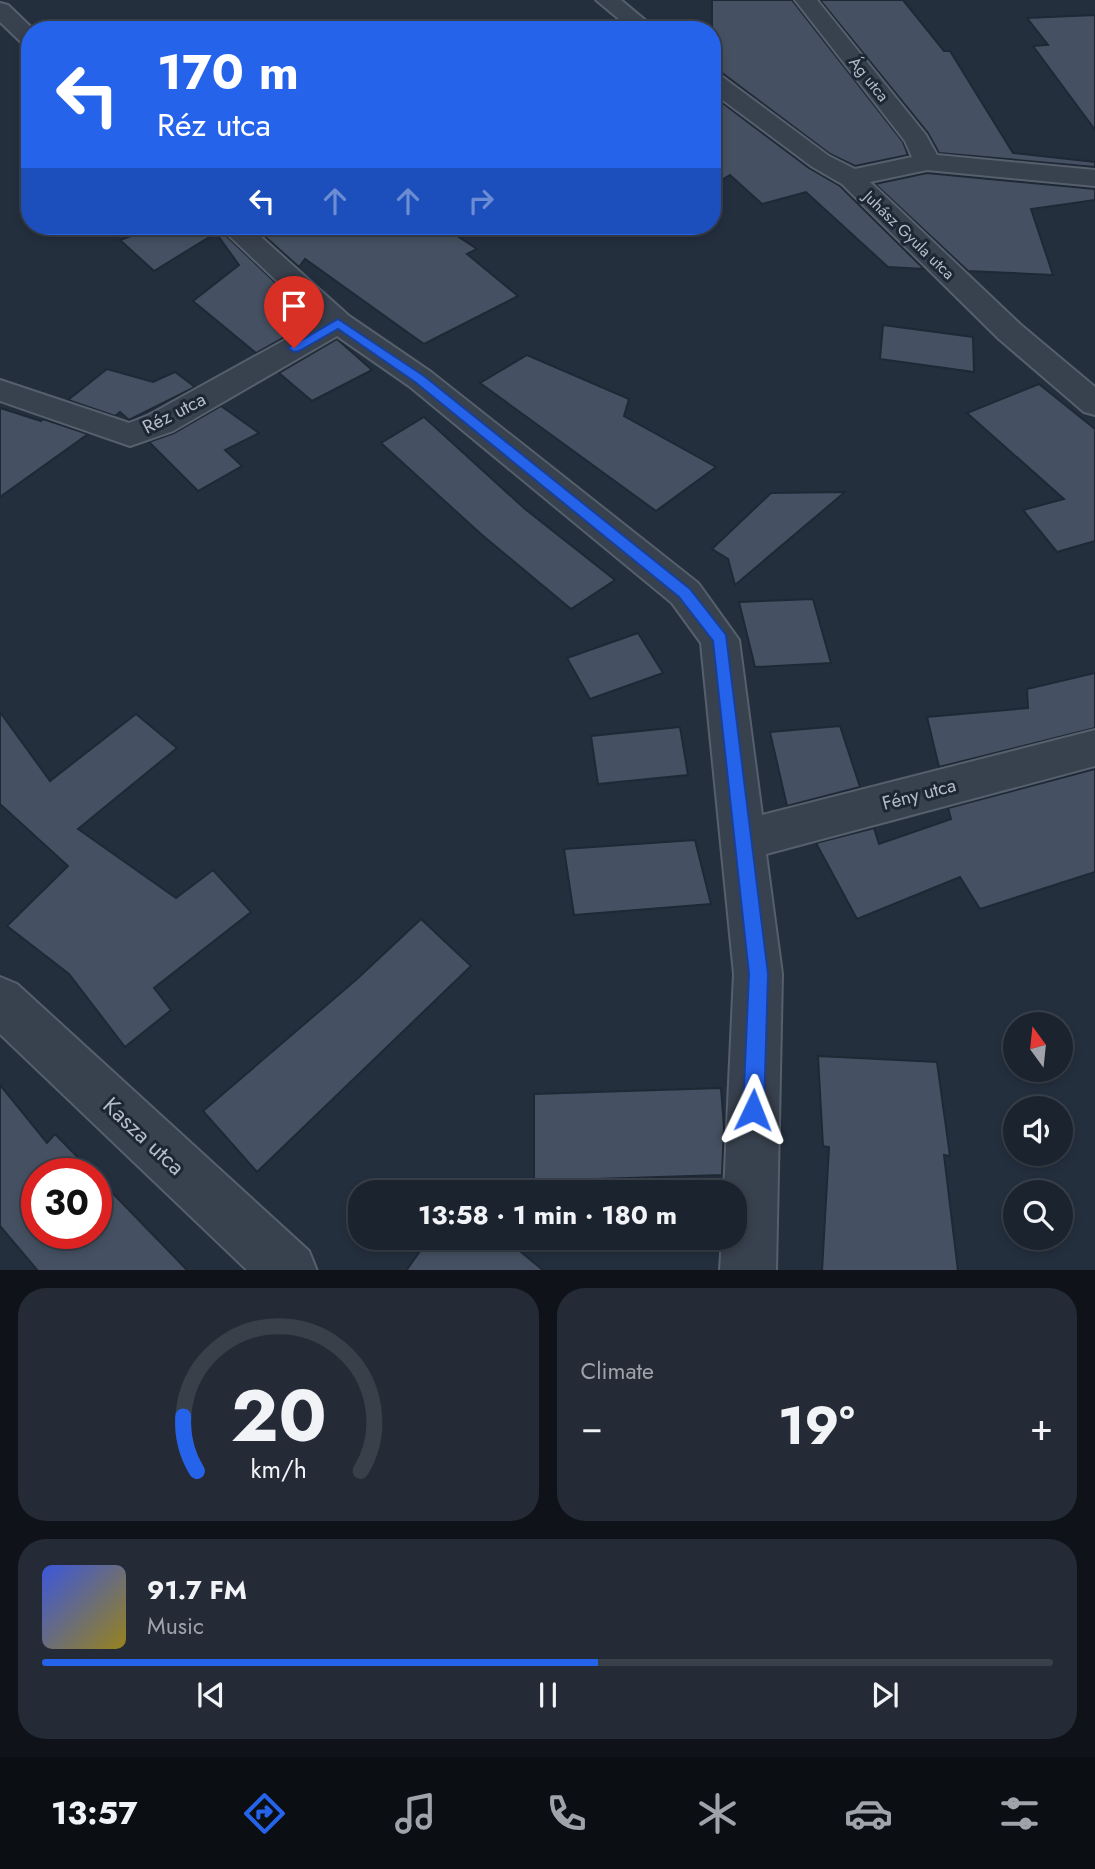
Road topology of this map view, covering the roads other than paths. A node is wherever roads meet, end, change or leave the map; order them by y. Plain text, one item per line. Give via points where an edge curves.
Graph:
1 (607, 0) edge
2 (806, 0) edge
3 (0, 10) edge
4 (634, 21) edge
5 (21, 30) edge
6 (721, 87) edge
7 (927, 162) junction
8 (851, 178) junction
9 (1095, 178) edge
10 (243, 235) edge
11 (338, 323) junction
12 (0, 390) edge
13 (1095, 404) edge
14 (1095, 748) edge
15 (743, 840) junction
16 (0, 1000) edge
17 (289, 1270) edge
18 (748, 1270) edge

1 - 4 street
2 - 7 street, Ág utca via 917,139
3 - 5 street
6 - 8 street, Juhász Gyula utca via 820,162
7 - 8 street
7 - 9 street
8 - 13 street, Juhász Gyula utca via 1010,332
10 - 11 street
11 - 12 street, Réz utca via 161,423 130,435
11 - 15 street via 420,379 685,593 720,640
14 - 15 street, Fény utca
15 - 18 street via 758,974
16 - 17 street, Kasza utca

